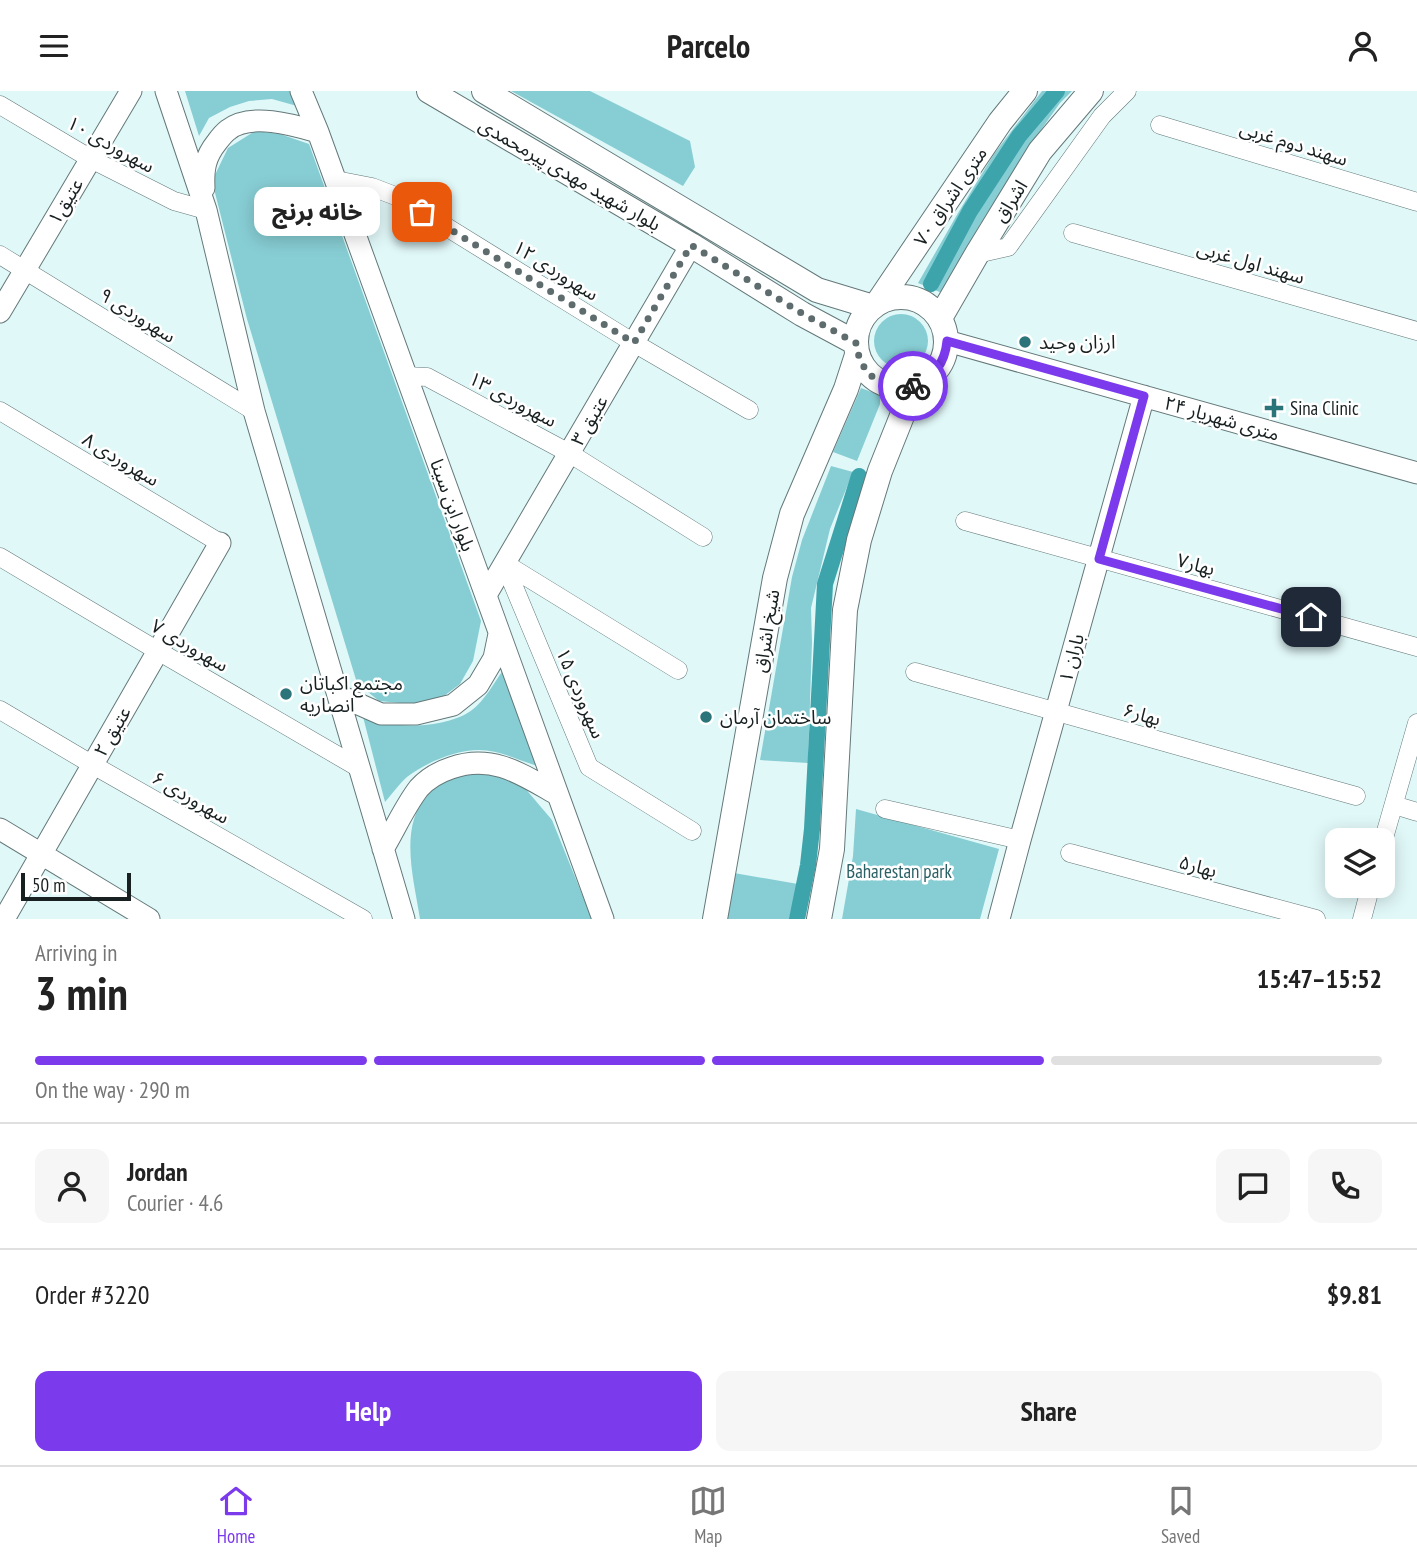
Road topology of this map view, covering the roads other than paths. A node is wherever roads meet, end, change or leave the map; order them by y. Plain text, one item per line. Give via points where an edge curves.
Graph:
1 (131, 91) edge
2 (166, 91) edge
3 (301, 91) edge
4 (429, 91) edge
5 (484, 91) edge
6 (1025, 91) edge
7 (1091, 91) edge
8 (1127, 91) edge
9 (0, 105) edge
10 (1160, 125) dead end
11 (318, 132) junction
12 (90, 159) junction
13 (336, 180) junction
14 (1417, 202) edge
15 (206, 210) junction
16 (1073, 233) dead end
17 (691, 245) junction
18 (977, 254) junction
19 (0, 255) edge
20 (25, 270) junction
21 (875, 305) junction
22 (0, 312) edge
23 (943, 330) junction
24 (1417, 331) edge
25 (634, 343) junction
26 (856, 349) junction
27 (406, 376) junction
28 (914, 386) junction
29 (1144, 396) junction
30 (750, 410) dead end
31 (0, 411) edge
32 (254, 411) junction
33 (569, 453) junction
34 (1417, 473) edge
35 (965, 521) dead end
36 (703, 537) dead end
37 (220, 543) joint
38 (0, 557) edge
39 (1099, 559) junction
40 (504, 563) junction
41 (485, 595) junction
42 (499, 633) junction
43 (1417, 646) edge
44 (158, 651) junction
45 (678, 670) dead end
46 (915, 672) dead end
47 (338, 695) junction
48 (0, 710) edge
49 (1056, 711) junction
50 (1417, 723) edge
51 (93, 765) junction
52 (359, 768) junction
53 (558, 795) junction
54 (1356, 796) dead end
55 (1394, 805) junction
56 (886, 809) dead end
57 (1417, 812) edge
58 (1387, 828) edge
59 (0, 829) edge
60 (692, 831) dead end
61 (1020, 840) junction
62 (383, 849) junction
63 (1070, 853) dead end
64 (41, 854) junction
65 (1368, 898) edge
66 (711, 915) edge
67 (606, 916) edge
68 (4, 919) edge
69 (149, 919) edge
70 (363, 919) edge
71 (404, 919) edge
72 (819, 919) edge
73 (999, 919) edge
74 (1316, 919) edge
75 (1362, 919) edge

1 - 12 street, عتیق۱
2 - 15 street
3 - 11 street, بلوار ابن سینا
4 - 17 main road, بلوار شهید مهدی پیرمحمدی
5 - 21 main road, بلوار شهید مهدی پیرمحمدی via 817,291
6 - 21 main road, ۷۰ متری اشراق
7 - 18 main road, اشراق via 1040,151
8 - 18 street via 1102,116 1008,247
9 - 12 street, سهروردی ۱۰
10 - 14 street, سهند دوم غربی
11 - 13 street, بلوار ابن سینا
11 - 15 street via 251,121 229,128 205,160
12 - 15 street, سهروردی ۱۰ via 174,201
12 - 20 street, عتیق۱
13 - 25 street, سهروردی ۱۲ via 398,197
13 - 27 street, بلوار ابن سینا
15 - 32 street
16 - 24 street, سهند اول غربی
17 - 25 street, عتیق ۳
17 - 26 main road, بلوار شهید مهدی پیرمحمدی
18 - 23 main road, اشراق
19 - 20 street, سهروردی ۹
20 - 22 street, عتیق۱
20 - 32 street, سهروردی ۹
21 - 23 main road via 900,297 923,302
21 - 26 main road via 861,320
23 - 28 main road via 946,353 941,364
23 - 29 street, ۲۴ متری شهریار
25 - 30 street, سهروردی ۱۲
25 - 33 street, عتیق ۳
26 - 28 main road via 862,366 879,382
26 - 66 main road, شیخ اشراق via 846,389 792,513 775,578
27 - 33 street, سهروردی ۱۳ via 427,377
27 - 41 street, بلوار ابن سینا
28 - 72 main road via 880,471 859,540 845,610 832,849
29 - 34 street, ۲۴ متری شهریار
29 - 39 street, باران ۱
31 - 37 street, سهروردی ۸
32 - 47 street
33 - 36 street, سهروردی ۱۳
33 - 40 street, عتیق ۳
35 - 39 street, بهار۷
37 - 44 street, عتیق ۲
38 - 44 street, سهروردی ۷
39 - 43 street, بهار۷
39 - 49 street, باران ۱
40 - 41 street, عتیق ۳
40 - 45 street
40 - 60 street, سهروردی ۱۵ via 589,767
41 - 42 street, بلوار ابن سینا
42 - 47 street via 494,658 478,685 453,705 416,715 381,714
42 - 53 street, بلوار ابن سینا
44 - 51 street, عتیق ۲
44 - 52 street, سهروردی ۷
46 - 49 street, بهار۶
47 - 52 street
48 - 51 street, سهروردی ۶
49 - 54 street, بهار۶
49 - 61 street, باران ۱
50 - 55 street
51 - 64 street, عتیق ۲
51 - 70 street, سهروردی ۶
52 - 62 street
53 - 62 street via 495,764 462,764 421,785
53 - 67 street, بلوار ابن سینا
55 - 57 street
55 - 58 street
56 - 61 street
59 - 64 street
61 - 73 street, باران ۱
62 - 71 street
63 - 74 street, بهار۵
64 - 68 street, عتیق ۲
64 - 69 street
65 - 75 street

